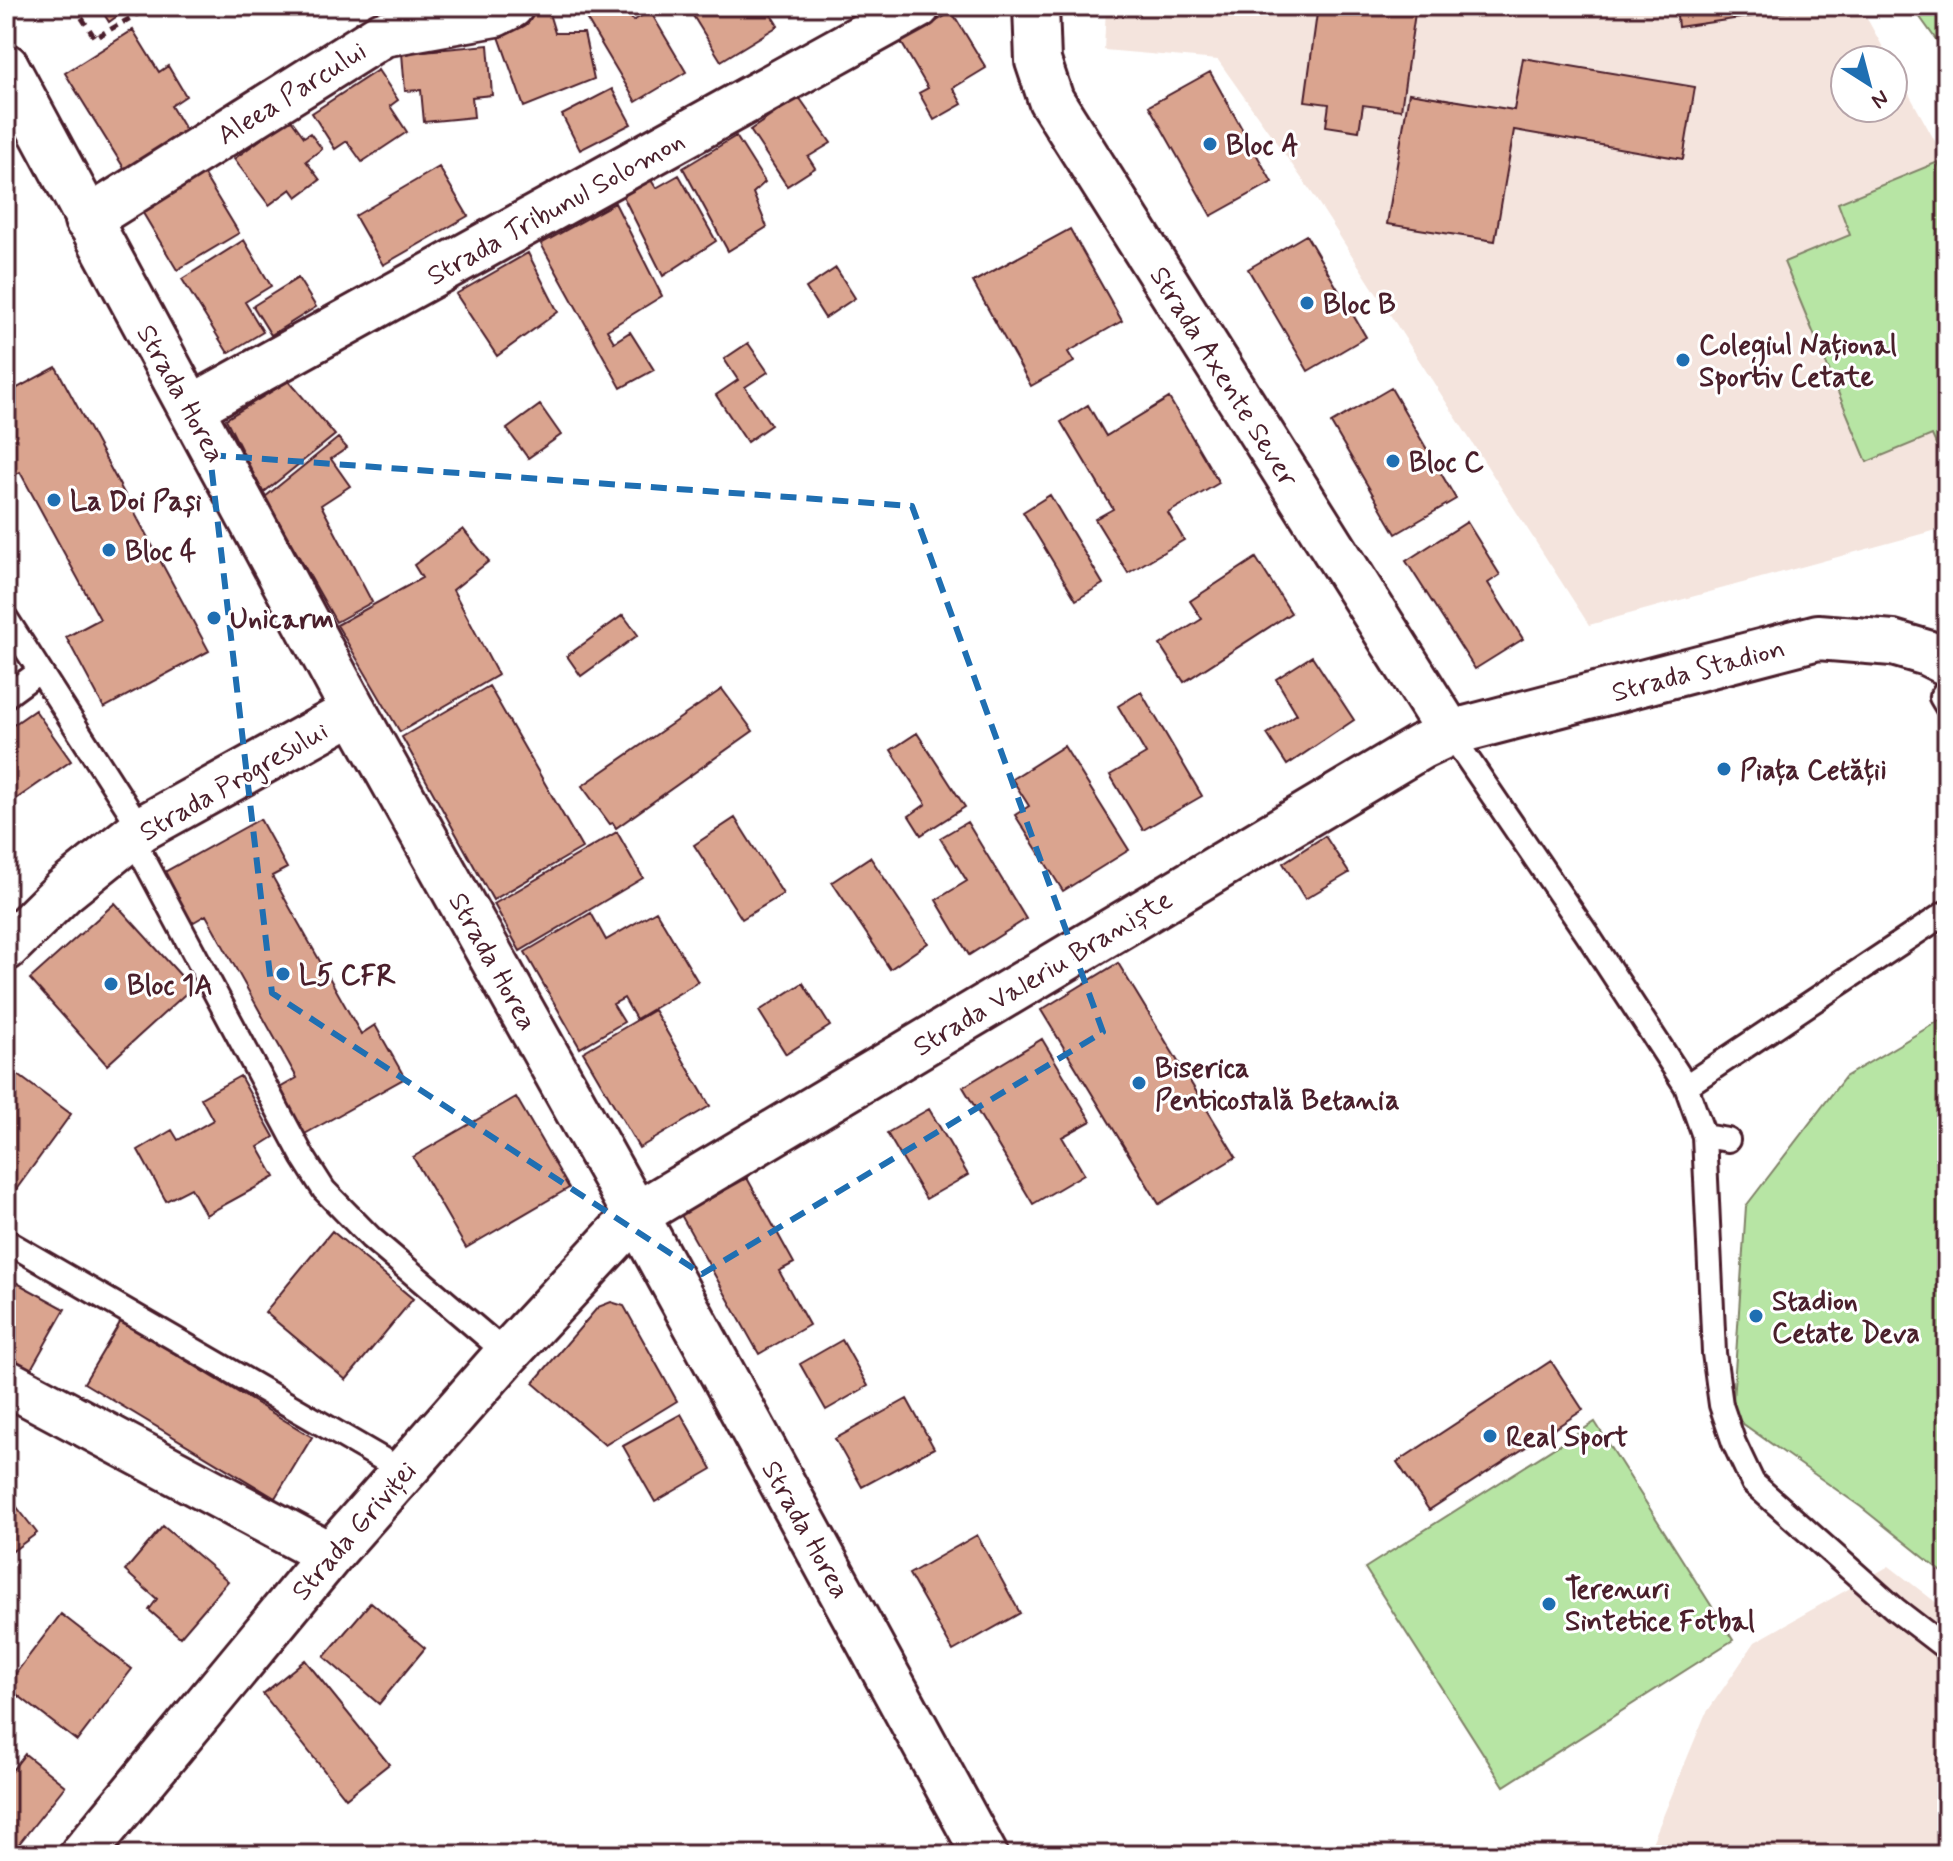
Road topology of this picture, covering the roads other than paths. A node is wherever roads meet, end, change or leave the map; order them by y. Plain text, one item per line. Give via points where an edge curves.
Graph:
1 (511, 6) edge
2 (918, 6) edge
3 (1036, 6) edge
4 (6, 66) edge
5 (87, 220) junction
6 (191, 408) junction
7 (6, 618) edge
8 (1947, 663) edge
9 (40, 671) junction
10 (1947, 688) edge
11 (6, 696) edge
12 (1947, 707) edge
13 (354, 711) junction
14 (1450, 733) junction
15 (136, 833) junction
16 (1947, 912) edge
17 (6, 948) edge
18 (1686, 1086) junction
19 (1704, 1136) junction
20 (1728, 1140) dead end
21 (636, 1215) junction
22 (6, 1241) edge
23 (507, 1354) junction
24 (6, 1382) edge
25 (403, 1471) junction
26 (330, 1555) junction
27 (1947, 1649) edge
28 (82, 1855) edge
29 (985, 1855) edge

1 - 5 street, Aleea Parcului via 495,14 383,34
2 - 6 street, Strada Tribunul Solomon
3 - 14 street, Strada Axente Sever via 1038,61 1051,100
4 - 5 street, Strada Horea
5 - 6 street, Strada Horea
6 - 13 street, Strada Horea
7 - 9 lane
8 - 14 street, Strada Stadion via 1893,643 1818,637
9 - 11 lane
9 - 15 lane
10 - 12 lane via 1941,697
13 - 15 street, Strada Progresului
13 - 21 street, Strada Horea
14 - 18 lane
14 - 21 street, Strada Valeriu Braniște
15 - 17 street, Strada Progresului via 64,891
15 - 23 lane via 324,1190 371,1238
16 - 18 lane
18 - 19 lane
19 - 20 lane
19 - 27 lane via 1721,1405 1753,1483
21 - 23 street, Strada Griviței
21 - 29 street, Strada Horea
22 - 25 lane
23 - 25 street, Strada Griviței
24 - 26 street
25 - 26 street, Strada Griviței
26 - 28 street, Strada Griviței

